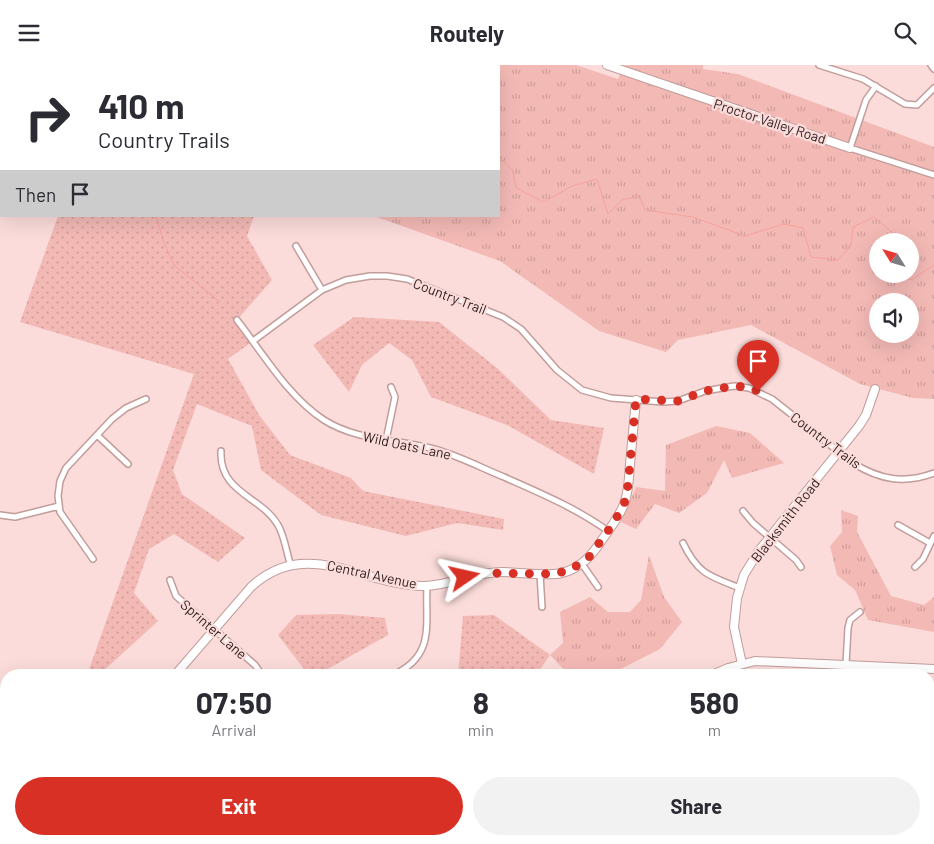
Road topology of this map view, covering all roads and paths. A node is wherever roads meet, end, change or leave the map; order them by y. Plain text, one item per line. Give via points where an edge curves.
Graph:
1 (609, 65) edge
2 (820, 65) edge
3 (931, 65) edge
4 (619, 67) edge
5 (934, 69) edge
6 (876, 86) junction
7 (934, 88) edge
8 (850, 148) junction
9 (934, 175) edge
10 (296, 246) dead end
11 (322, 290) junction
12 (237, 320) dead end
13 (253, 341) junction
14 (391, 387) dead end
15 (875, 389) dead end
16 (146, 399) dead end
17 (636, 399) junction
18 (97, 435) junction
19 (386, 440) junction
20 (221, 451) dead end
21 (840, 451) junction
22 (128, 464) dead end
23 (934, 474) edge
24 (59, 506) junction
25 (743, 511) dead end
26 (0, 515) edge
27 (898, 525) dead end
28 (608, 531) junction
29 (934, 536) edge
30 (770, 538) junction
31 (683, 543) dead end
32 (930, 543) junction
33 (93, 559) dead end
34 (582, 563) junction
35 (291, 565) junction
36 (801, 567) dead end
37 (915, 567) dead end
38 (540, 575) junction
39 (170, 580) dead end
40 (427, 586) junction
41 (598, 587) dead end
42 (740, 589) junction
43 (542, 607) dead end
44 (860, 612) dead end
45 (214, 629) junction
46 (742, 663) junction
47 (846, 664) junction
48 (892, 666) joint
49 (180, 669) edge
50 (258, 669) edge
51 (402, 669) edge
52 (727, 669) edge
53 (934, 669) edge

1 - 4 street, Proctor Valley Road
2 - 6 street
3 - 5 street
4 - 8 street, Proctor Valley Road
6 - 7 street via 910,105 917,105
6 - 8 street via 866,100
8 - 9 street, Proctor Valley Road
10 - 11 street
11 - 13 street, Country Trail
11 - 17 street, Country Trail via 362,277 408,279 483,308 516,325 557,370 582,390
12 - 13 street, Wild Oats Lane
13 - 19 street, Wild Oats Lane via 298,399 318,417 348,432
14 - 19 street via 395,397
15 - 21 street, Blacksmith Road via 866,415
16 - 18 street via 126,408
17 - 21 street, Country Trails via 678,401 705,391 734,386 749,388 772,399
17 - 28 street, Central Avenue via 627,496
18 - 22 street
18 - 24 street via 64,472 58,491
19 - 28 street, Wild Oats Lane via 453,455 585,514
20 - 35 street via 221,462 232,484 270,513 278,525
21 - 23 street, Country Trails via 866,471 888,478 911,480
21 - 30 street, Blacksmith Road
24 - 26 street via 15,517
24 - 33 street
25 - 30 street
27 - 32 street
28 - 34 street, Central Avenue
29 - 32 street
30 - 36 street
30 - 42 street, Blacksmith Road via 750,564
31 - 42 street via 691,560 703,571
32 - 37 street via 923,559
34 - 38 street, Central Avenue via 561,573
34 - 41 street
35 - 40 street, Central Avenue via 320,563 405,584
35 - 45 street, Central Avenue via 256,583
38 - 40 street, Central Avenue via 484,573
38 - 43 street
39 - 45 street, Sprinter Lane via 176,596
40 - 51 street via 424,645
42 - 46 street, Blacksmith Road via 734,627
44 - 47 street via 850,620
45 - 49 street, Central Avenue
45 - 50 street, Sprinter Lane
46 - 47 street
46 - 52 street
47 - 48 street
48 - 53 street

